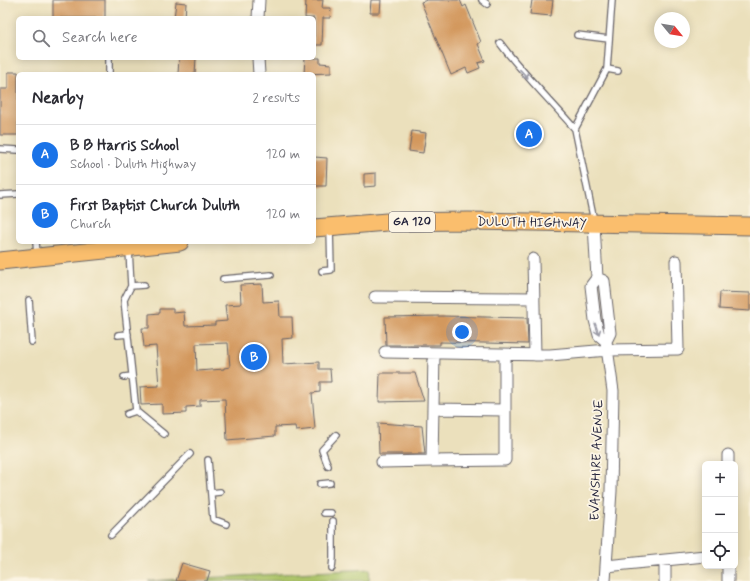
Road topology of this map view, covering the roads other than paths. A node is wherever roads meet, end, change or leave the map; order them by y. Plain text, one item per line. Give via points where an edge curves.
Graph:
1 (259, 0) edge
2 (612, 3) edge
3 (258, 16) edge
4 (577, 36) dead end
5 (609, 39) junction
6 (500, 44) dead end
7 (109, 60) edge
8 (258, 60) edge
9 (607, 69) junction
10 (618, 71) dead end
11 (109, 72) edge
12 (258, 72) edge
13 (575, 129) junction
14 (0, 149) edge
15 (16, 150) edge
16 (16, 194) edge
17 (0, 195) edge
18 (594, 224) junction
19 (750, 226) edge
20 (322, 227) edge
21 (159, 244) edge
22 (128, 247) junction
23 (37, 250) edge
24 (534, 259) dead end
25 (0, 261) edge
26 (676, 261) dead end
27 (322, 271) dead end
28 (271, 275) dead end
29 (597, 278) junction
30 (223, 279) dead end
31 (144, 285) dead end
32 (131, 286) junction
33 (128, 293) junction
34 (121, 294) dead end
35 (375, 297) dead end
36 (534, 298) junction
37 (29, 300) dead end
38 (607, 304) junction
39 (593, 306) junction
40 (118, 334) dead end
41 (128, 334) junction
42 (32, 342) dead end
43 (607, 345) junction
44 (385, 352) dead end
45 (434, 354) junction
46 (505, 354) junction
47 (535, 355) junction
48 (132, 376) junction
49 (124, 377) dead end
50 (433, 409) junction
51 (505, 410) junction
52 (136, 411) junction
53 (127, 414) dead end
54 (164, 434) dead end
55 (336, 435) dead end
56 (190, 454) dead end
57 (208, 460) dead end
58 (432, 461) junction
59 (382, 462) dead end
60 (328, 466) dead end
61 (330, 483) dead end
62 (320, 484) dead end
63 (220, 492) dead end
64 (211, 493) junction
65 (324, 513) dead end
66 (331, 513) dead end
67 (333, 521) dead end
68 (226, 524) dead end
69 (111, 535) dead end
70 (702, 556) edge
71 (665, 561) junction
72 (606, 566) junction
73 (332, 568) dead end
74 (728, 569) edge
75 (605, 581) edge
76 (665, 581) edge
77 (728, 581) edge

1 - 3 street
2 - 5 lane
4 - 5 lane
5 - 9 lane
6 -> 13 lane
7 - 11 lane
8 - 12 street
9 - 10 lane
9 - 13 lane
13 - 18 lane
14 - 15 lane
16 - 17 lane
18 - 19 main road, DULUTH HIGHWAY / GA 120
18 - 20 main road, DULUTH HIGHWAY / GA 120 via 468,221 394,222
18 - 29 street, EVANSHIRE AVENUE
20 - 27 lane via 331,270
21 - 22 main road
22 - 23 main road
22 - 32 lane
23 - 25 main road
24 - 36 street
26 - 43 street via 678,349
28 - 30 lane
29 - 38 street, EVANSHIRE AVENUE via 604,281
29 - 39 street, EVANSHIRE AVENUE via 591,286
31 - 32 lane
32 - 33 lane
33 - 34 lane
33 - 41 lane via 124,300
35 - 36 street
36 - 47 street
37 - 42 lane
38 - 39 street
38 - 43 street, EVANSHIRE AVENUE via 610,333
39 -> 43 street, EVANSHIRE AVENUE via 599,335
40 - 41 lane
41 - 48 lane
43 - 47 street via 550,355
43 - 72 street, EVANSHIRE AVENUE via 613,391
44 - 45 street
45 - 46 street
45 - 50 street
46 - 47 street
46 - 51 street
48 - 49 lane
48 - 52 lane
50 - 51 street
50 - 58 street
51 - 58 street via 506,460
52 - 53 lane
52 - 54 lane
55 - 60 lane via 322,450
56 - 69 lane
57 - 64 lane
58 - 59 street
61 - 62 lane
63 - 64 lane
64 - 68 lane via 213,519
65 - 66 lane
67 - 73 lane
70 - 71 street
71 - 72 street
71 - 76 street
72 - 75 street, EVANSHIRE AVENUE
74 - 77 street

